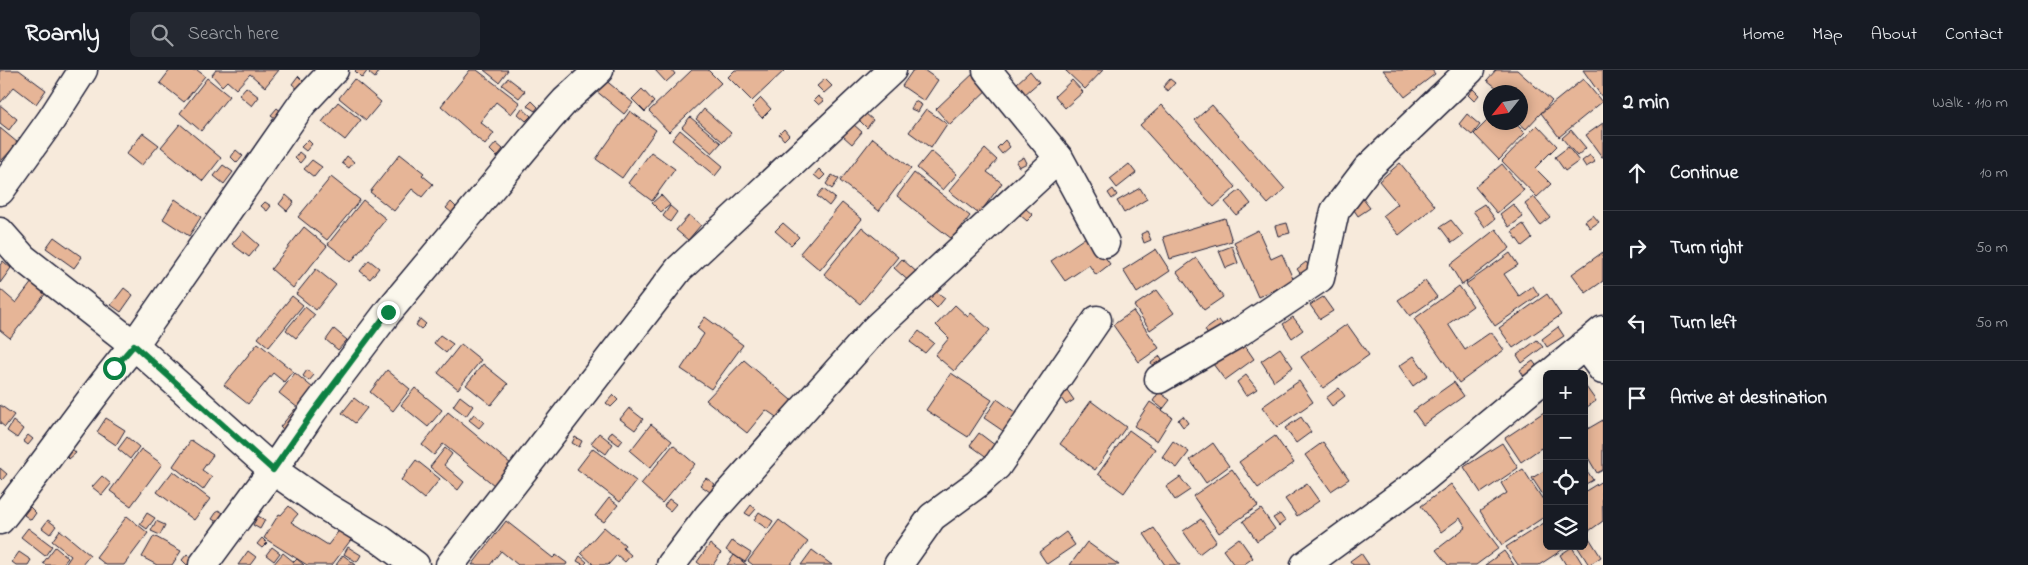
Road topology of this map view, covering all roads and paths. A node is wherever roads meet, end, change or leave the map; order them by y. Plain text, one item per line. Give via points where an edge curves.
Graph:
1 (83, 70) edge
2 (334, 70) edge
3 (599, 70) edge
4 (892, 70) edge
5 (987, 70) edge
6 (1470, 70) edge
7 (1059, 158) junction
8 (0, 191) edge
9 (0, 232) edge
10 (1105, 243) dead end
11 (1097, 320) dead end
12 (1594, 338) edge
13 (134, 345) junction
14 (1554, 370) edge
15 (1603, 370) edge
16 (1543, 379) edge
17 (1159, 380) dead end
18 (273, 470) junction
19 (0, 520) edge
20 (202, 565) edge
21 (415, 565) edge
22 (450, 565) edge
23 (671, 565) edge
24 (898, 565) edge
25 (1304, 565) edge

1 - 8 street
2 - 13 street via 302,104
3 - 18 street via 548,120 388,312
4 - 22 street via 679,269
5 - 7 street
6 - 17 street via 1367,169 1335,211 1320,278 1235,335
7 - 10 street
7 - 23 street via 875,329 709,515
9 - 13 street via 23,258
11 - 24 street via 997,466 932,517
12 - 14 street
12 - 15 street
13 - 18 street
13 - 19 street
16 - 25 street via 1423,479
18 - 20 street
18 - 21 street

